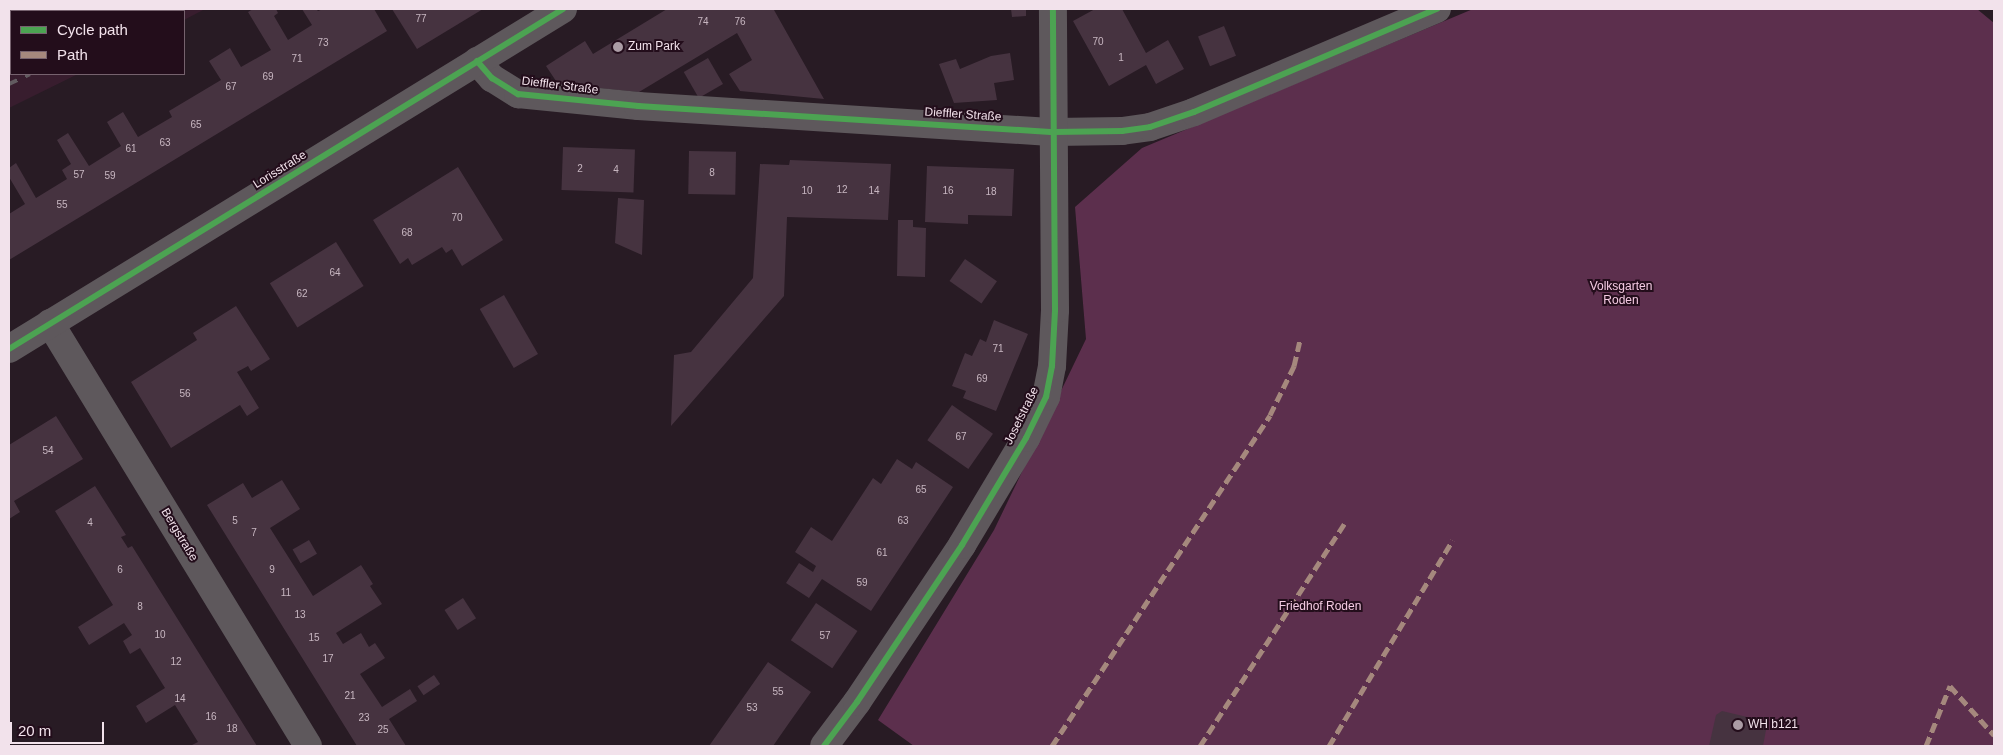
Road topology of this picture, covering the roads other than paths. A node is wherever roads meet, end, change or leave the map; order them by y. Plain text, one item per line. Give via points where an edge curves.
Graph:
1 (563, 9) edge
2 (1053, 9) edge
3 (1437, 9) edge
4 (477, 61) junction
5 (1054, 132) junction
6 (50, 323) junction
7 (9, 348) edge
8 (308, 746) edge
9 (824, 746) edge

1 - 4 street, Lorisstraße
2 - 5 street, Josefstraße
3 - 5 street, Dieffler Straße via 1194,112 1150,127 1122,131
4 - 5 street, Dieffler Straße via 492,78 518,94 638,106
4 - 6 street, Lorisstraße
5 - 9 street, Josefstraße via 1055,310 1052,366 1046,397 1026,438 962,545 858,702
6 - 7 street, Lorisstraße
6 - 8 street, Bergstraße

